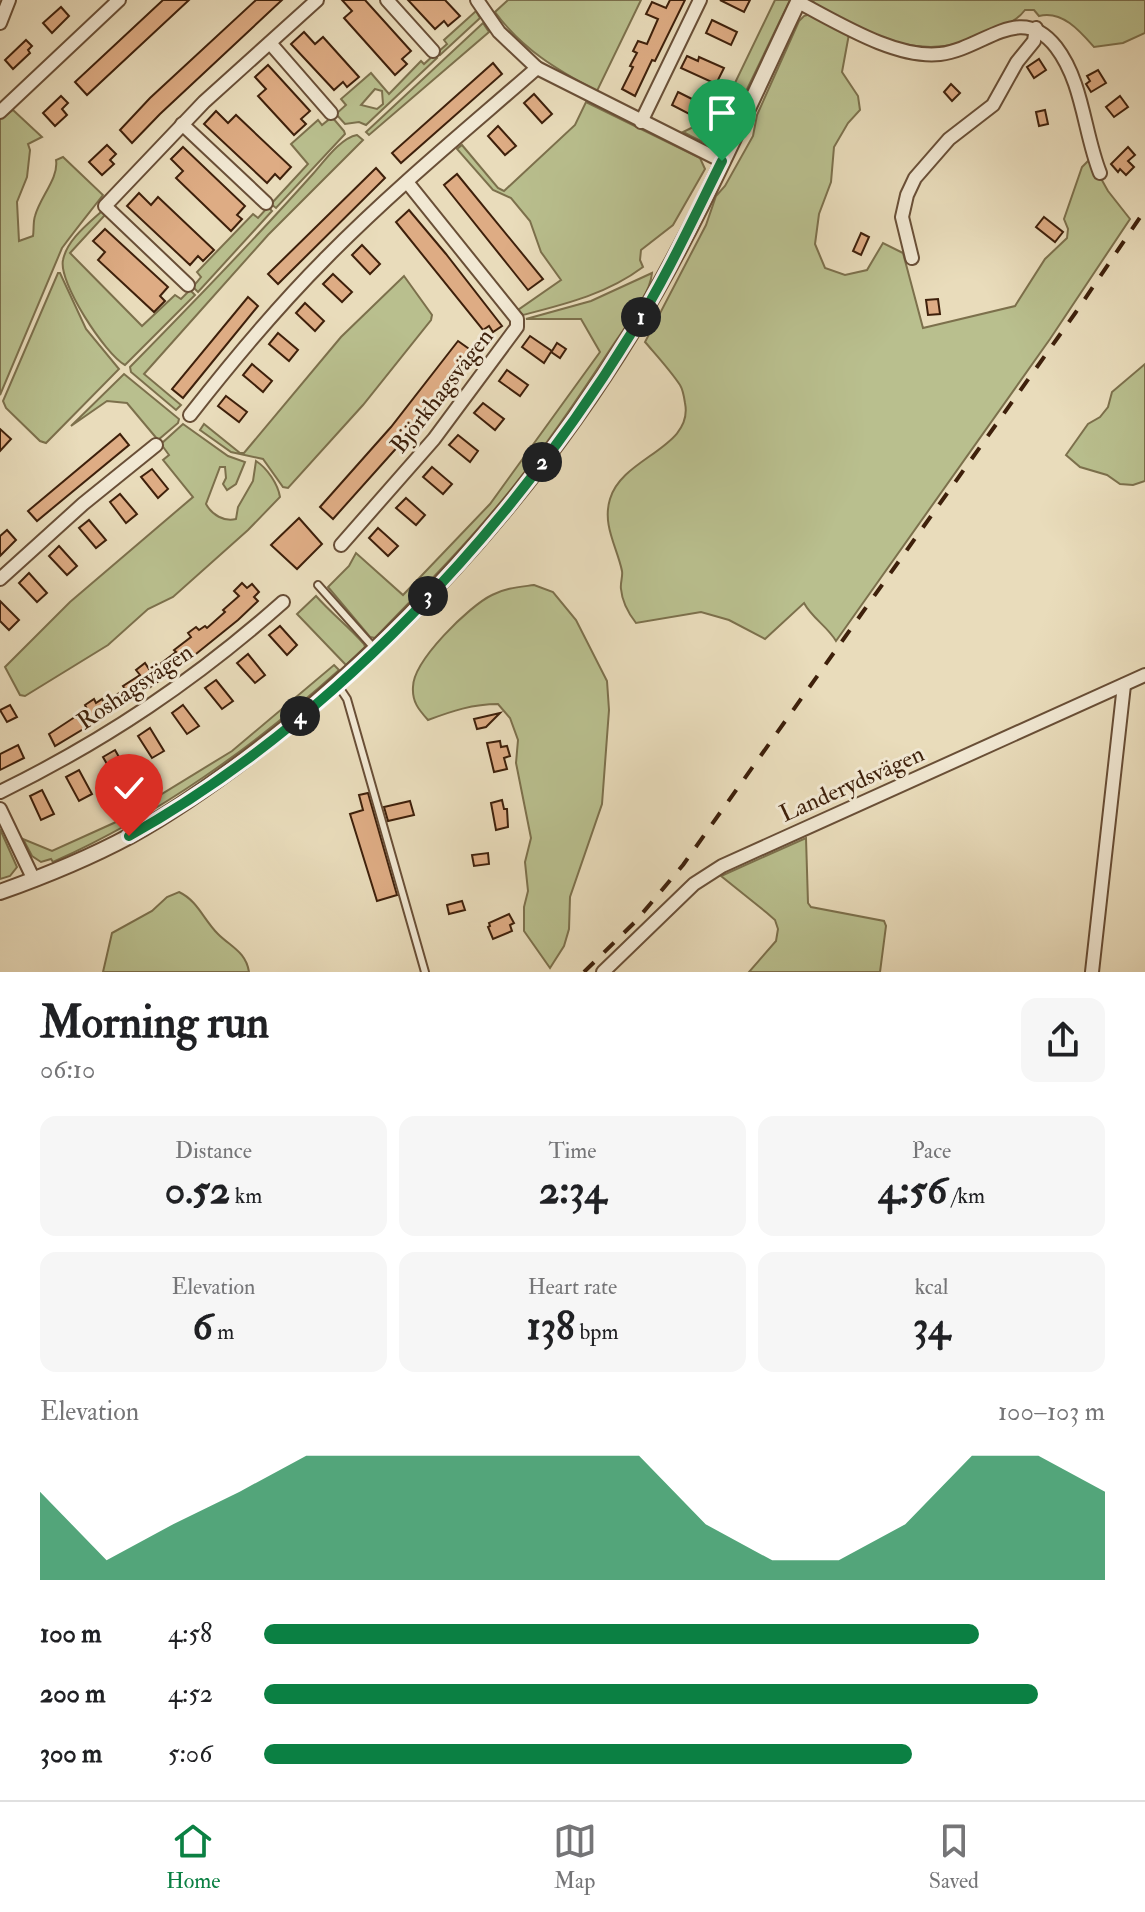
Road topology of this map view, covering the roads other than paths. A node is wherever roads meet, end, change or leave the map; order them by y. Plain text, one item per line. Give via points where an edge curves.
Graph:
1 (9, 0) edge
2 (119, 0) edge
3 (317, 0) edge
4 (387, 0) edge
5 (477, 0) edge
6 (700, 0) edge
7 (799, 1) edge
8 (0, 23) edge
9 (1036, 28) junction
10 (270, 43) junction
11 (433, 51) dead end
12 (537, 68) junction
13 (0, 112) edge
14 (331, 113) dead end
15 (641, 122) junction
16 (182, 124) junction
17 (722, 161) junction
18 (1100, 173) dead end
19 (407, 182) junction
20 (266, 203) dead end
21 (912, 258) dead end
22 (188, 285) dead end
23 (190, 415) dead end
24 (156, 445) dead end
25 (341, 545) dead end
26 (0, 579) edge
27 (318, 585) dead end
28 (283, 602) dead end
29 (375, 649) junction
30 (1145, 675) edge
31 (337, 684) junction
32 (1124, 685) junction
33 (0, 792) edge
34 (0, 809) edge
35 (34, 880) junction
36 (0, 892) edge
37 (425, 972) edge
38 (603, 972) edge
39 (1092, 972) edge

1 - 8 street
2 - 13 street
3 - 10 street
4 - 11 street
5 - 12 street via 499,32
6 - 15 street
7 - 9 street via 870,38 924,53 967,47 1017,26
7 - 17 street
9 - 18 street via 1058,49 1067,67
9 - 21 street via 1034,41 993,105 949,139 915,178 902,217
10 - 14 street
10 - 16 street
12 - 15 street
12 - 19 street
15 - 17 street
16 - 20 street
16 - 22 street via 105,206
17 - 29 street via 656,290 582,408 482,538
19 - 23 street via 294,292
19 - 25 street, Björkhagsvägen via 487,279 517,319 517,327 434,439
24 - 26 street
27 - 29 lane
28 - 33 street, Roshagsvägen via 150,708
29 - 31 street
30 - 32 street, Landerydsvägen
31 - 35 street via 262,747 173,810
31 - 37 lane via 347,699
32 - 38 street, Landerydsvägen via 722,866 694,884
32 - 39 street
34 - 35 street
35 - 36 street

